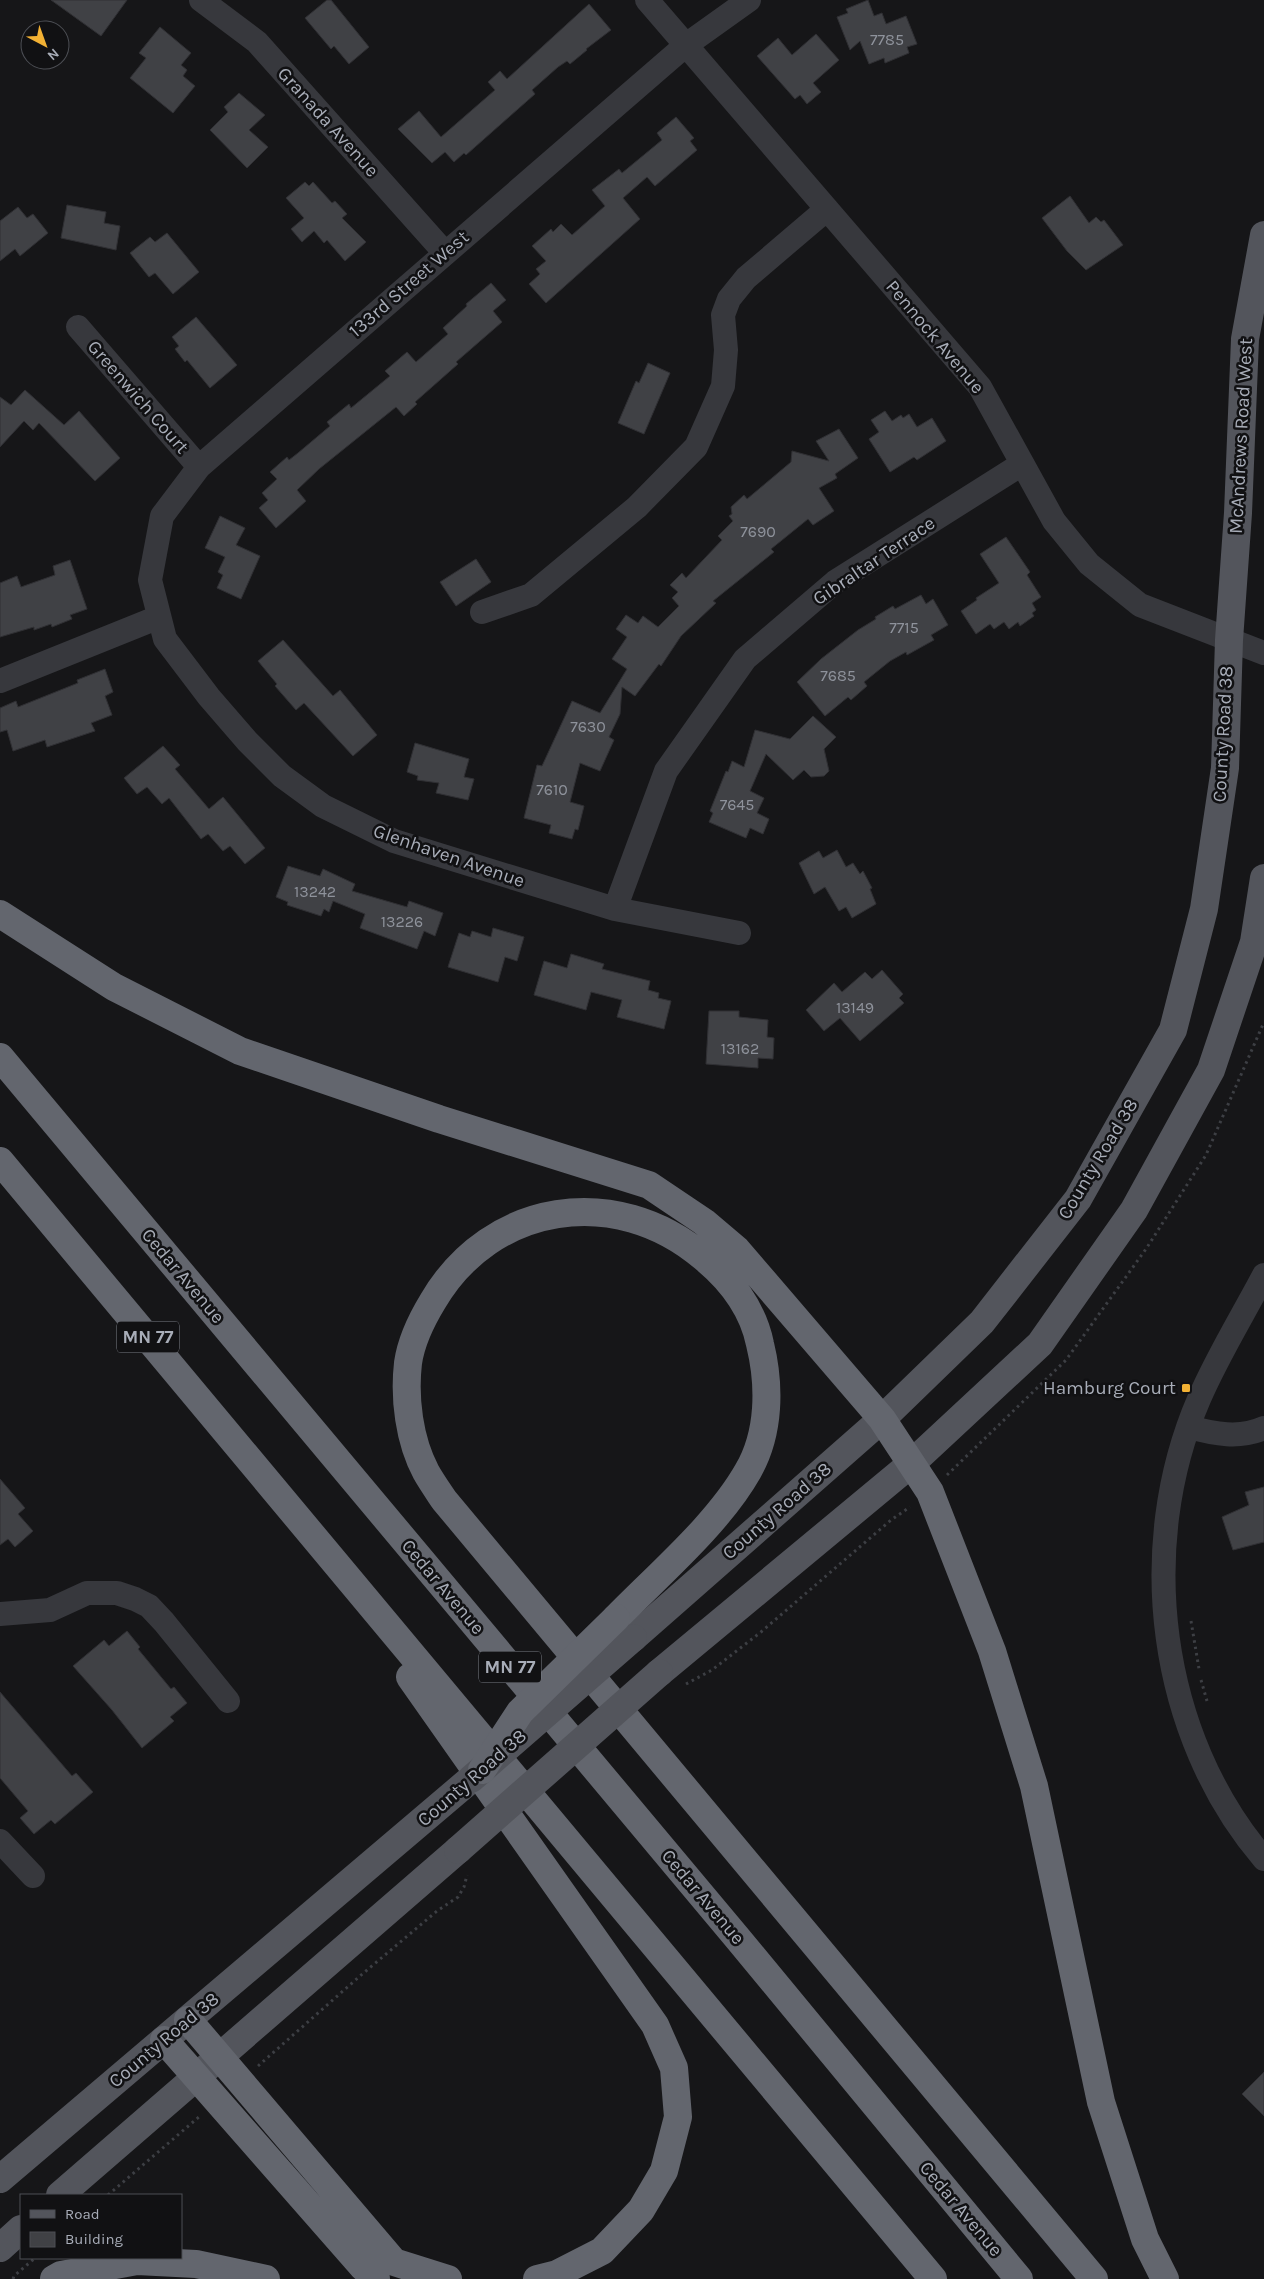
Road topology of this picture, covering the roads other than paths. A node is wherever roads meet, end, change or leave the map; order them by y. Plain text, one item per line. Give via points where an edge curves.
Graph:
1 (201, 0) edge
2 (648, 0) edge
3 (749, 0) edge
4 (686, 45) junction
5 (828, 210) junction
6 (1264, 234) edge
7 (445, 253) junction
8 (78, 327) dead end
9 (1022, 464) junction
10 (199, 467) junction
11 (482, 612) dead end
12 (159, 617) junction
13 (1229, 640) junction
14 (1264, 653) edge
15 (0, 681) edge
16 (1264, 878) edge
17 (615, 909) junction
18 (0, 914) edge
19 (739, 933) dead end
20 (0, 1057) edge
21 (0, 1161) edge
22 (1264, 1275) edge
23 (882, 1419) junction
24 (1189, 1427) junction
25 (1264, 1428) edge
26 (912, 1463) junction
27 (296, 1514) junction
28 (0, 1614) edge
29 (624, 1628) junction
30 (228, 1701) dead end
31 (482, 1770) joint
32 (0, 1841) edge
33 (1264, 1860) edge
34 (33, 1876) dead end
35 (188, 2020) junction
36 (164, 2040) junction
37 (219, 2057) junction
38 (196, 2077) junction
39 (0, 2179) edge
40 (61, 2194) edge
41 (20, 2230) edge
42 (0, 2248) edge
43 (54, 2279) edge
44 (266, 2279) edge
45 (376, 2279) edge
46 (448, 2279) edge
47 (537, 2279) edge
48 (933, 2279) edge
49 (1019, 2279) edge
50 (1094, 2279) edge
51 (1165, 2279) edge

1 - 7 street, Granada Avenue via 257,42
2 - 4 street, Pennock Avenue
3 - 4 street, 133rd Street West
4 - 5 street, Pennock Avenue
4 - 7 street, 133rd Street West
5 - 9 street, Pennock Avenue via 980,387
5 - 11 street via 746,278 729,299 723,315 726,350 723,386 696,446 637,507 531,595
6 - 13 main road, McAndrews Road West via 1245,339
7 - 10 street, 133rd Street West
8 - 10 street, Greenwich Court
9 - 13 street, Pennock Avenue via 1054,521 1089,564 1140,605
9 - 17 street, Gibraltar Terrace via 834,582 745,659 666,771
10 - 12 street, 133rd Street West via 162,516 150,580
12 - 15 street
12 - 17 street, Glenhaven Avenue via 165,639 247,741 282,776 323,806 394,841
13 - 14 street, Pennock Avenue
13 - 23 main road, County Road 38 via 1225,768 1204,909 1173,1030 1078,1199 982,1322
16 - 26 main road via 1254,942 1211,1070 1134,1210 1040,1344
17 - 19 street, Glenhaven Avenue
18 - 23 highway via 114,988 240,1051 439,1119 649,1185 704,1222 737,1250
20 - 49 highway, Cedar Avenue / MN 77
21 - 27 highway, MN 77
22 - 24 street via 1199,1399
23 - 26 highway
23 - 29 main road, County Road 38
24 - 25 street via 1210,1433 1238,1435
24 - 33 street via 1177,1462 1167,1514 1163,1562 1164,1607 1174,1673 1190,1728 1209,1772 1242,1830
26 - 37 main road, bridge via 660,1673 463,1861
26 - 51 highway via 930,1492 992,1651 1034,1786 1101,2102 1145,2239
27 - 47 highway via 656,2025 674,2068 678,2117 664,2171 641,2210 602,2251 557,2274
27 - 48 highway, MN 77
28 - 30 street via 50,1610 87,1593 117,1593 149,1606
29 - 31 highway, bridge via 520,1712
29 - 50 highway via 724,1509 749,1469 762,1437 767,1399 765,1364 757,1329 738,1294 714,1266 688,1244 647,1223 611,1214 571,1212 535,1218 500,1233 467,1256 442,1286 422,1320 408,1362 408,1404 413,1438 425,1471 444,1500
31 - 35 main road, County Road 38, bridge
32 - 34 street
35 - 36 main road, County Road 38
35 - 37 highway
36 - 38 highway
36 - 39 main road, County Road 38
37 - 38 main road
37 - 46 highway via 394,2262
38 - 40 main road
38 - 45 highway
41 - 42 main road
43 - 44 highway via 137,2261 196,2264

